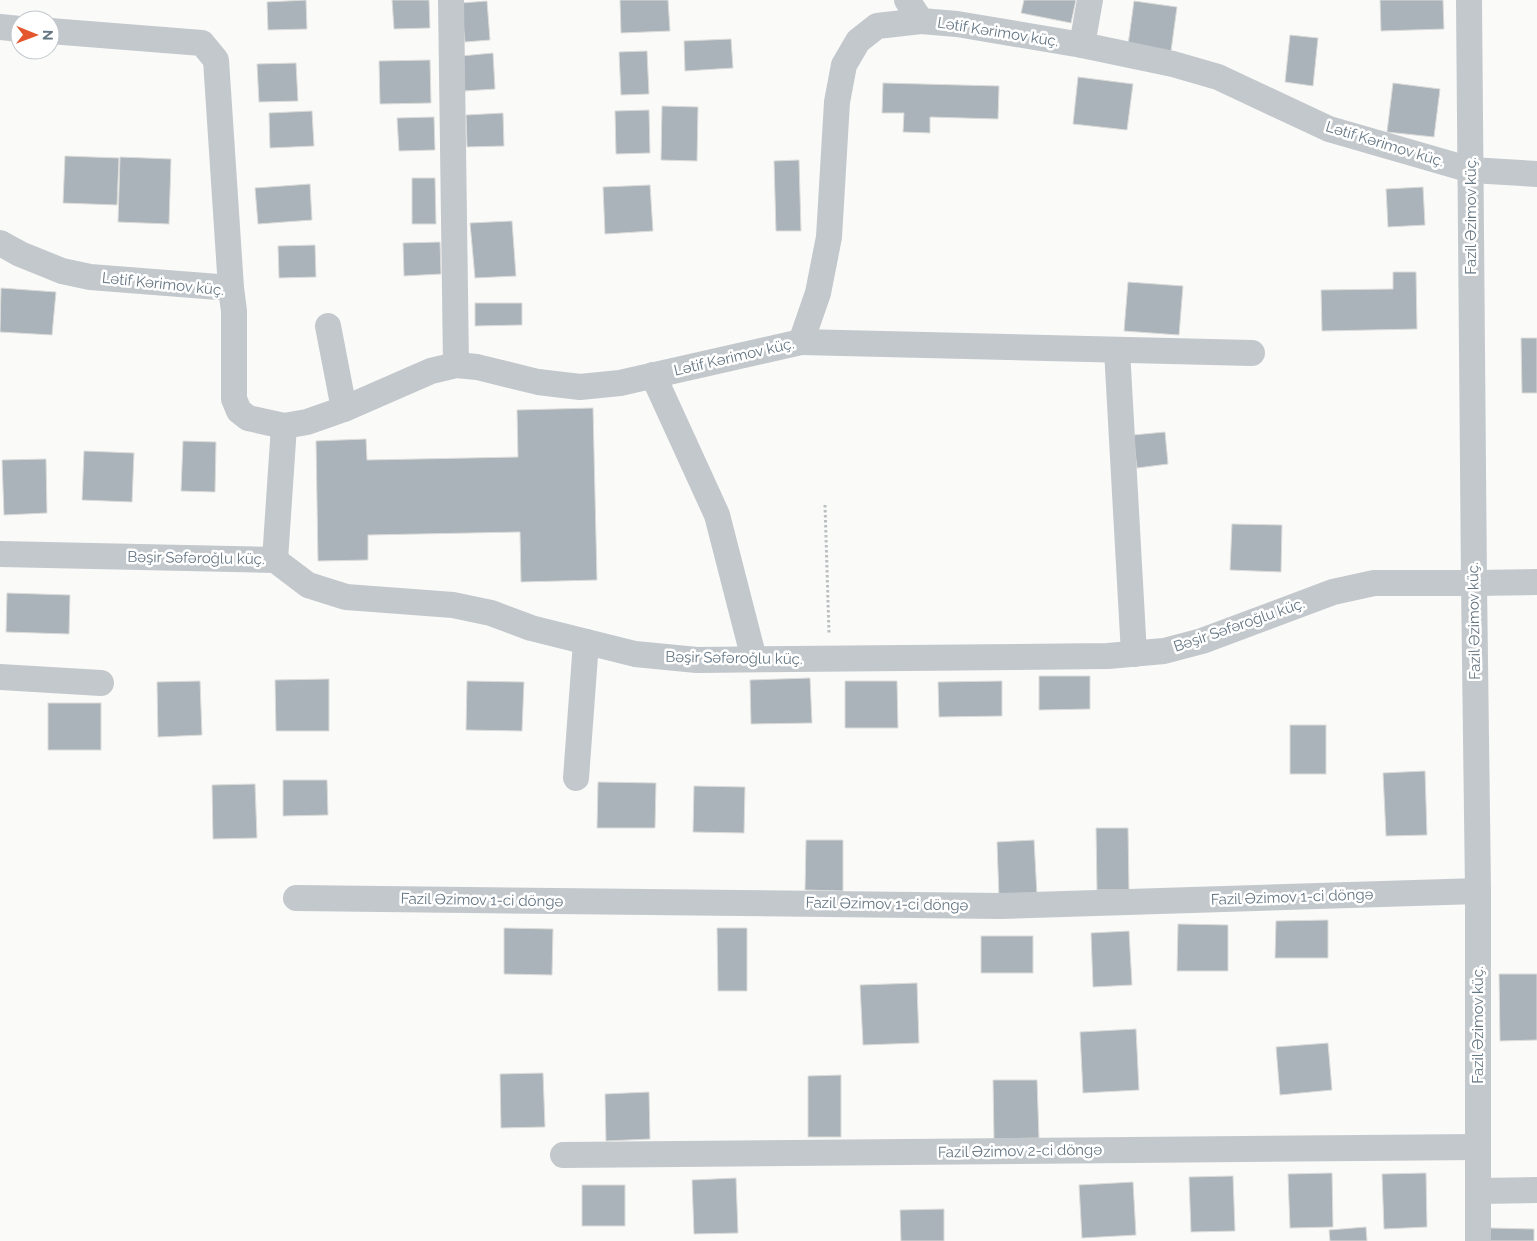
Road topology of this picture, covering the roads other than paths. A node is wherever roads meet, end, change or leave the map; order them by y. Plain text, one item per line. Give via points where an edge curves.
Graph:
1 (451, 0) edge
2 (1090, 0) edge
3 (1469, 0) edge
4 (914, 11) edge
5 (60, 32) edge
6 (1082, 45) junction
7 (1471, 170) junction
8 (1537, 174) edge
9 (0, 243) edge
10 (231, 288) junction
11 (328, 326) dead end
12 (801, 342) junction
13 (1117, 350) junction
14 (1252, 353) dead end
15 (456, 365) junction
16 (653, 375) junction
17 (344, 409) junction
18 (284, 426) junction
19 (0, 554) edge
20 (275, 560) junction
21 (1537, 582) edge
22 (1474, 583) junction
23 (586, 642) junction
24 (1134, 654) junction
25 (754, 659) junction
26 (0, 677) edge
27 (101, 683) dead end
28 (576, 778) dead end
29 (1478, 891) junction
30 (296, 898) dead end
31 (1478, 1147) junction
32 (563, 1155) dead end
33 (1537, 1190) edge
34 (1478, 1191) junction
35 (1478, 1241) edge

1 - 15 street
2 - 6 street
3 - 7 street, Fazil Əzimov küç.
4 - 6 street, Lətif Kərimov küç. via 957,24
4 - 12 street, Lətif Kərimov küç. via 877,26 858,41 844,65 837,102 830,237 818,292
5 - 10 street via 202,43 216,60
6 - 7 street, Lətif Kərimov küç. via 1218,77 1329,129
7 - 8 street, Lətif Kərimov küç.
7 - 22 street, Fazil Əzimov küç.
9 - 10 street, Lətif Kərimov küç. via 62,271 90,277
10 - 18 street, Lətif Kərimov küç. via 234,398 239,411 248,418
11 - 17 street
12 - 13 street
12 - 16 street, Lətif Kərimov küç.
13 - 14 street
13 - 24 street
15 - 16 street, Lətif Kərimov küç. via 580,387 620,383
15 - 17 street, Lətif Kərimov küç. via 431,371
16 - 25 street via 717,515
17 - 18 street, Lətif Kərimov küç.
18 - 20 street
19 - 20 street, Bəşir Səfəroğlu küç.
20 - 23 street, Bəşir Səfəroğlu küç. via 308,585 346,597 453,605
21 - 22 street, Bəşir Səfəroğlu küç.
22 - 24 street, Bəşir Səfəroğlu küç. via 1374,583 1333,592 1202,641 1164,651
22 - 29 street, Fazil Əzimov küç.
23 - 25 street, Bəşir Səfəroğlu küç. via 635,654 697,660
23 - 28 street
24 - 25 street, Bəşir Səfəroğlu küç.
26 - 27 street
29 - 30 street, Fazil Əzimov 1-ci döngə via 1000,906
29 - 31 street, Fazil Əzimov küç.
31 - 32 street, Fazil Əzimov 2-ci döngə
31 - 34 street, Fazil Əzimov küç.
33 - 34 street
34 - 35 street, Fazil Əzimov küç.

